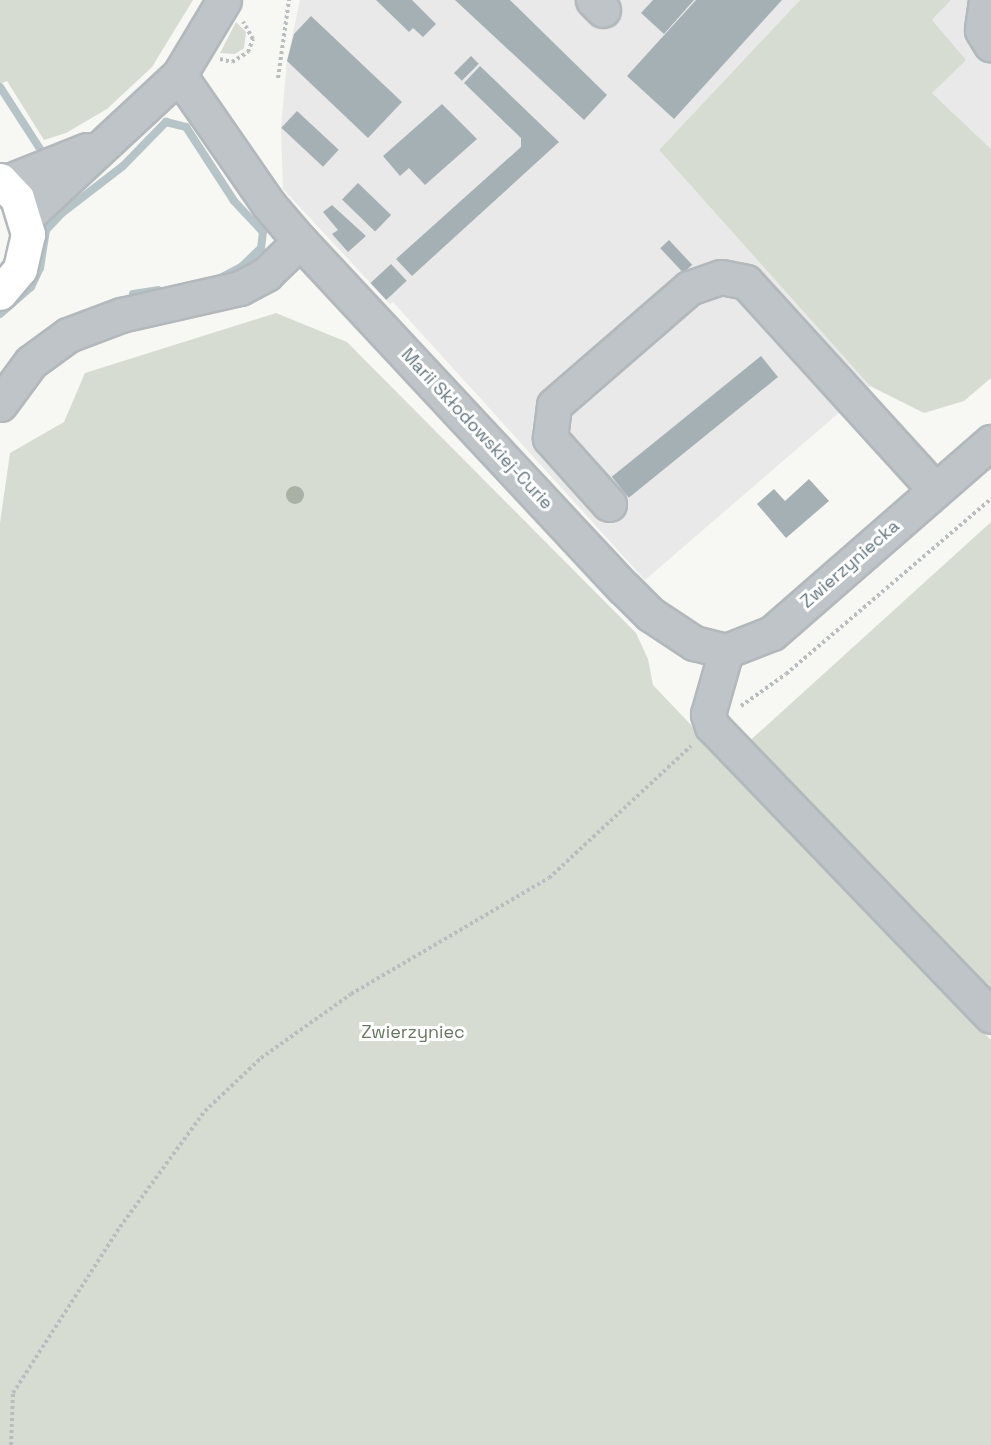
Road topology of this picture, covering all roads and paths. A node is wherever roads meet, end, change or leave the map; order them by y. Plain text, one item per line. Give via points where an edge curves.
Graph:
1 (290, 0) edge
2 (986, 0) edge
3 (228, 7) edge
4 (991, 45) edge
5 (210, 54) dead end
6 (180, 75) junction
7 (278, 78) dead end
8 (100, 145) junction
9 (2, 181) edge
10 (26, 217) junction
11 (300, 241) junction
12 (0, 293) edge
13 (0, 404) edge
14 (991, 442) edge
15 (935, 490) junction
16 (991, 499) edge
17 (609, 504) dead end
18 (726, 651) junction
19 (712, 726) junction
20 (991, 1016) edge
21 (11, 1445) edge

1 - 7 path
2 - 4 street via 982,30
3 - 5 path via 252,34 248,52 232,62
3 - 6 street
6 - 8 street
6 - 11 street, Marii Skłodowskiej-Curie via 269,205
8 - 9 street
8 - 10 street
9 - 10 main road
10 - 12 main road via 26,252 20,269
11 - 13 street via 266,274 240,288 121,315 68,335 31,362
11 - 18 street, Marii Skłodowskiej-Curie via 650,614 694,643
14 - 15 street, Zwierzyniecka
15 - 17 street via 746,282 721,277 689,288 554,405 550,438
15 - 18 street, Zwierzyniecka via 772,633
16 - 19 path via 786,674
18 - 19 street via 708,714
19 - 20 street
19 - 21 path via 549,878 351,994 261,1058 205,1111 120,1227 13,1393

